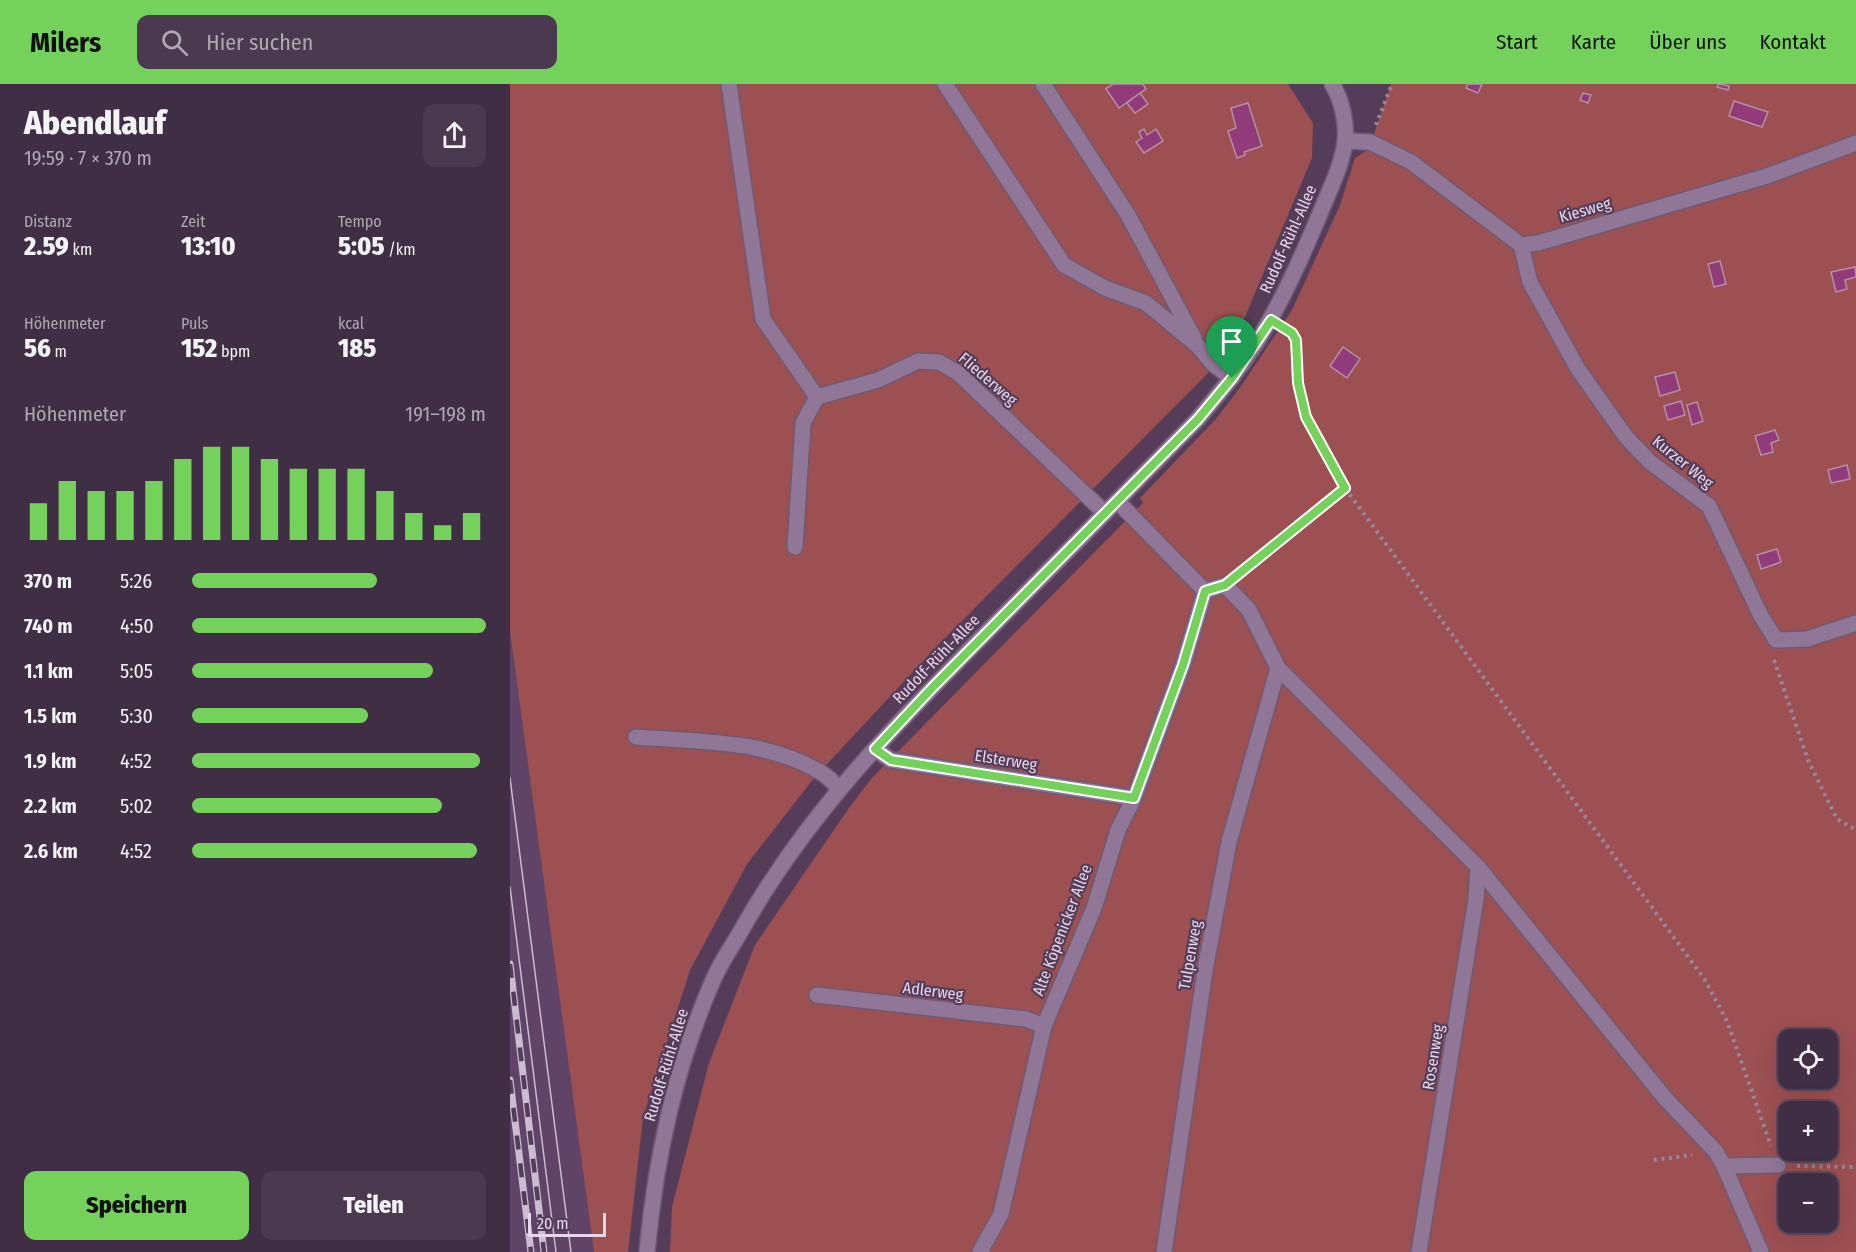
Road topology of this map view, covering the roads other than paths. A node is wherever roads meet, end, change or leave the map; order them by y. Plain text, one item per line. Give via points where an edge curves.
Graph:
1 (729, 84) edge
2 (945, 84) edge
3 (1043, 84) edge
4 (1332, 84) edge
5 (1345, 141) junction
6 (1856, 143) edge
7 (1521, 245) junction
8 (1198, 346) junction
9 (1232, 378) junction
10 (817, 397) junction
11 (1117, 501) junction
12 (1105, 513) junction
13 (795, 548) dead end
14 (1205, 591) junction
15 (1856, 623) edge
16 (1278, 669) junction
17 (636, 737) dead end
18 (875, 749) junction
19 (839, 789) junction
20 (1134, 798) junction
21 (1478, 867) junction
22 (817, 995) dead end
23 (1044, 1026) junction
24 (1778, 1165) road end
25 (1724, 1166) junction
26 (647, 1252) edge
27 (980, 1252) edge
28 (1164, 1252) edge
29 (1419, 1252) edge
30 (1761, 1252) edge

1 - 10 street via 763,319
2 - 8 street via 1064,265 1105,288 1146,303
3 - 8 street via 1128,215
4 - 5 street, Rudolf-Rühl-Allee via 1344,116
5 - 7 street via 1370,142 1411,162
5 - 9 street, Rudolf-Rühl-Allee via 1339,166 1294,273 1271,320
6 - 7 street, Kiesweg via 1767,176
7 - 15 street, Kurzer Weg via 1530,282 1578,369 1626,437 1650,462 1709,506 1776,640 1807,639
8 - 9 street
9 - 11 street, Rudolf-Rühl-Allee via 1198,419
10 - 12 street, Fliederweg via 878,380 918,361 939,362 958,373
10 - 13 street via 803,423
11 - 12 street, Rudolf-Rühl-Allee
11 - 14 street
12 - 18 street, Rudolf-Rühl-Allee
14 - 16 street via 1225,585 1250,610
14 - 20 street, Alte Köpenicker Allee via 1183,665
16 - 21 street
16 - 28 street, Tulpenweg via 1229,842 1205,970
17 - 19 street via 779,753 823,774
18 - 19 street, Rudolf-Rühl-Allee
18 - 20 street, Elsterweg via 891,760
19 - 26 street, Rudolf-Rühl-Allee via 765,889 715,976 685,1053 665,1130 652,1195
20 - 23 street, Alte Köpenicker Allee via 1118,830 1094,908
21 - 25 street
21 - 29 street, Rosenweg
22 - 23 street, Adlerweg via 1026,1019
23 - 27 street, Alte Köpenicker Allee via 1001,1214
24 - 25 street
25 - 30 street

